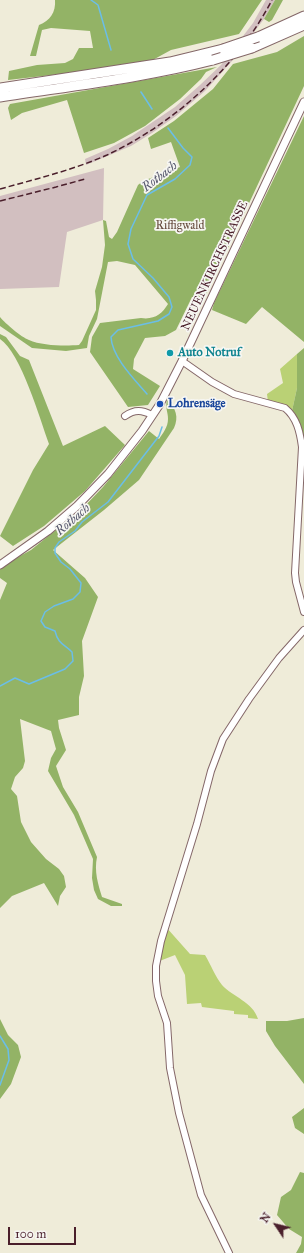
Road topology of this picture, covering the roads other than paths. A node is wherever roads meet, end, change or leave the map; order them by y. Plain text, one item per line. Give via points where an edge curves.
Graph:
1 (304, 16) edge
2 (304, 26) edge
3 (171, 66) junction
4 (81, 80) junction
5 (0, 88) edge
6 (0, 97) edge
7 (304, 102) edge
8 (182, 361) junction
9 (152, 415) junction
10 (125, 416) dead end
11 (19, 552) junction
12 (0, 561) edge
13 (0, 565) edge
14 (303, 601) edge
15 (304, 612) edge
16 (304, 630) edge
17 (229, 1253) edge

1 - 3 highway, bridge via 258,37
2 - 3 highway, bridge via 252,48 213,60
3 - 4 highway
4 - 5 highway
4 - 6 highway
7 - 8 main road, NEUENKIRCHSTRASSE
8 - 9 main road, NEUENKIRCHSTRASSE
8 - 14 street via 226,391 285,408 292,413 299,429 302,447 295,573
9 - 10 street via 140,410
9 - 11 main road, NEUENKIRCHSTRASSE via 124,456 93,491 54,526
11 - 12 main road, NEUENKIRCHSTRASSE
11 - 13 main road, NEUENKIRCHSTRASSE
14 - 15 street
16 - 17 street via 279,658 223,739 161,941 156,966 158,996 166,1023 170,1068 179,1113 200,1195

